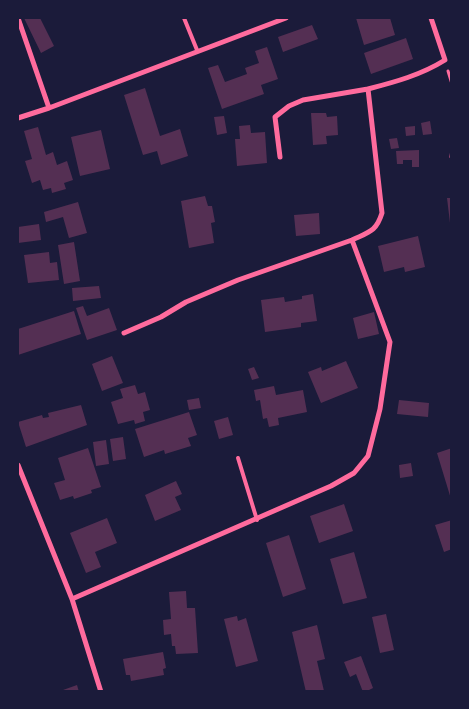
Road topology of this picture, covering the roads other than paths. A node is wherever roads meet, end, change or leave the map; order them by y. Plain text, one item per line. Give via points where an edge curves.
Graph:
1 (18, 18) edge
2 (184, 18) edge
3 (286, 18) edge
4 (431, 18) edge
5 (197, 50) junction
6 (368, 90) junction
7 (49, 108) junction
8 (18, 118) edge
9 (280, 157) dead end
10 (352, 240) junction
11 (124, 333) dead end
12 (238, 458) dead end
13 (18, 465) edge
14 (257, 520) junction
15 (72, 599) junction
16 (101, 692) edge

1 - 7 street
2 - 5 lane
3 - 5 street
4 - 6 street via 445,60 413,76
5 - 7 street
6 - 9 street via 303,100 289,106 275,117
6 - 10 street via 382,213 379,225
7 - 8 street
10 - 11 street via 238,280
10 - 14 street via 390,342 380,409 368,456 354,473
12 - 14 lane
13 - 15 street
14 - 15 street
15 - 16 street

